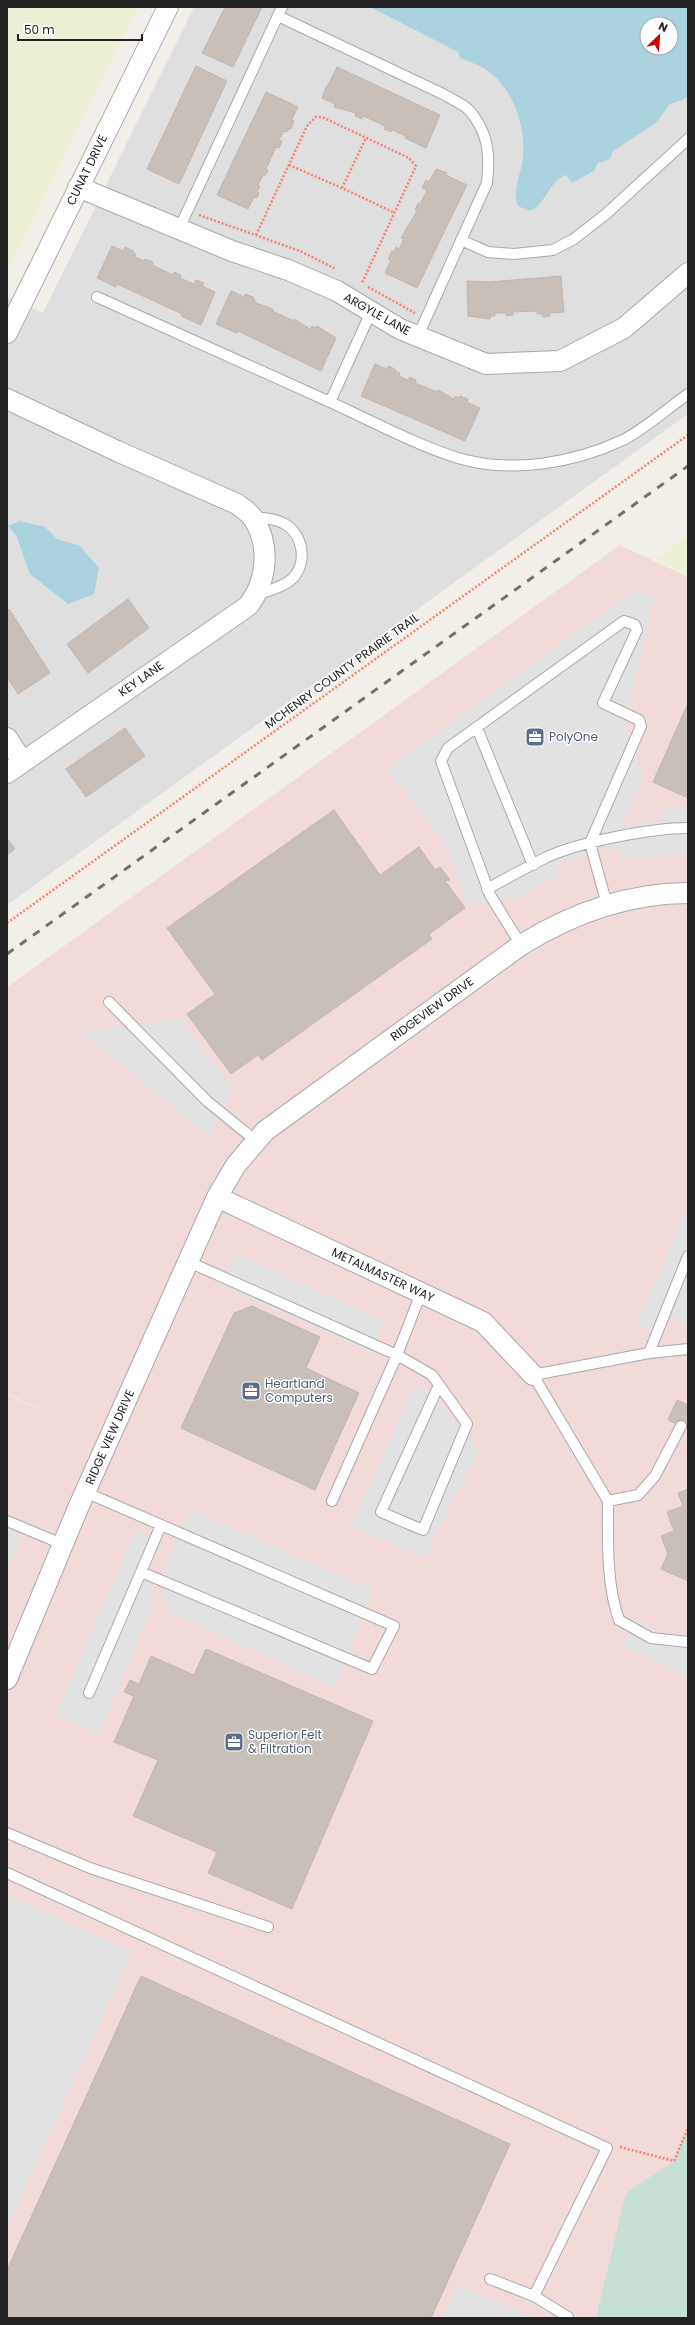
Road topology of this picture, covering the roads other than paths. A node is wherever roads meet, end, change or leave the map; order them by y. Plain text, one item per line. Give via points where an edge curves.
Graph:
1 (168, 7) edge
2 (280, 11) edge
3 (688, 139) edge
4 (78, 187) junction
5 (179, 230) junction
6 (461, 240) junction
7 (688, 274) edge
8 (97, 297) dead end
9 (372, 312) junction
10 (7, 333) edge
11 (418, 336) junction
12 (688, 394) edge
13 (7, 399) edge
14 (330, 402) junction
15 (253, 517) junction
16 (256, 595) junction
17 (477, 728) junction
18 (7, 738) edge
19 (15, 767) edge
20 (688, 828) edge
21 (590, 843) junction
22 (533, 865) junction
23 (487, 889) junction
24 (688, 893) edge
25 (607, 905) junction
26 (521, 945) junction
27 (109, 1002) dead end
28 (256, 1141) junction
29 (217, 1197) junction
30 (688, 1256) edge
31 (189, 1262) junction
32 (421, 1293) junction
33 (688, 1349) edge
34 (649, 1353) junction
35 (397, 1355) junction
36 (533, 1375) junction
37 (439, 1385) junction
38 (680, 1426) dead end
39 (85, 1492) junction
40 (332, 1501) dead end
41 (608, 1502) junction
42 (7, 1521) edge
43 (161, 1525) junction
44 (62, 1544) junction
45 (140, 1572) junction
46 (688, 1642) edge
47 (7, 1679) edge
48 (89, 1693) dead end
49 (7, 1833) edge
50 (7, 1873) edge
51 (268, 1927) dead end
52 (490, 2279) dead end
53 (534, 2296) junction
54 (568, 2317) edge

1 - 4 street, CUNAT DRIVE
2 - 5 lane
2 - 6 lane via 444,94 469,110 484,134 490,156 487,183
3 - 6 lane via 606,214 574,239 552,250 514,254 488,252
4 - 5 street, ARGYLE LANE
4 - 10 street, CUNAT DRIVE
5 - 9 street, ARGYLE LANE via 288,270 337,291
6 - 11 lane
7 - 11 street, ARGYLE LANE via 624,328 560,361 486,364
8 - 14 lane
9 - 11 street, ARGYLE LANE via 400,329
9 - 14 lane
12 - 14 lane via 625,439 593,453 552,463 513,465 485,464 434,450
13 - 15 street, KEY LANE via 237,504
15 - 16 street, KEY LANE via 263,538 264,560
15 - 16 lane, KEY LANE via 284,523 299,538 301,548 301,561 292,579
16 - 19 street, KEY LANE via 248,606
17 - 21 lane via 624,621 635,625 637,630 603,703 639,720 641,726
17 - 22 lane
17 - 23 lane via 448,748 441,761
18 - 19 street
20 - 21 lane via 661,830
21 - 22 lane via 548,857
21 - 25 lane
22 - 23 lane
23 - 26 lane
24 - 25 street, RIDGEVIEW DRIVE via 662,893
25 - 26 street, RIDGEVIEW DRIVE via 580,913
26 - 28 street, RIDGEVIEW DRIVE via 265,1131
27 - 28 lane via 207,1101
28 - 29 street, RIDGEVIEW DRIVE via 236,1165
29 - 31 street, RIDGE VIEW DRIVE
29 - 32 street, METALMASTER WAY
30 - 34 lane
31 - 35 lane
31 - 39 street, RIDGE VIEW DRIVE
32 - 35 lane
32 - 36 street, METALMASTER WAY via 483,1322
33 - 34 lane
34 - 36 lane
35 - 37 lane via 432,1375
35 - 40 lane
36 - 41 lane
37 - 37 lane via 468,1424 423,1530 381,1512
38 - 41 lane via 655,1476 638,1495
39 - 43 lane
39 - 44 street, RIDGE VIEW DRIVE
41 - 46 lane via 608,1548 614,1606 619,1620 651,1638
42 - 44 lane
43 - 45 lane
43 - 45 lane via 394,1626 372,1669
44 - 47 street, RIDGE VIEW DRIVE
45 - 48 lane
49 - 51 lane via 90,1868
50 - 53 lane via 607,2148
52 - 53 lane
53 - 54 lane

